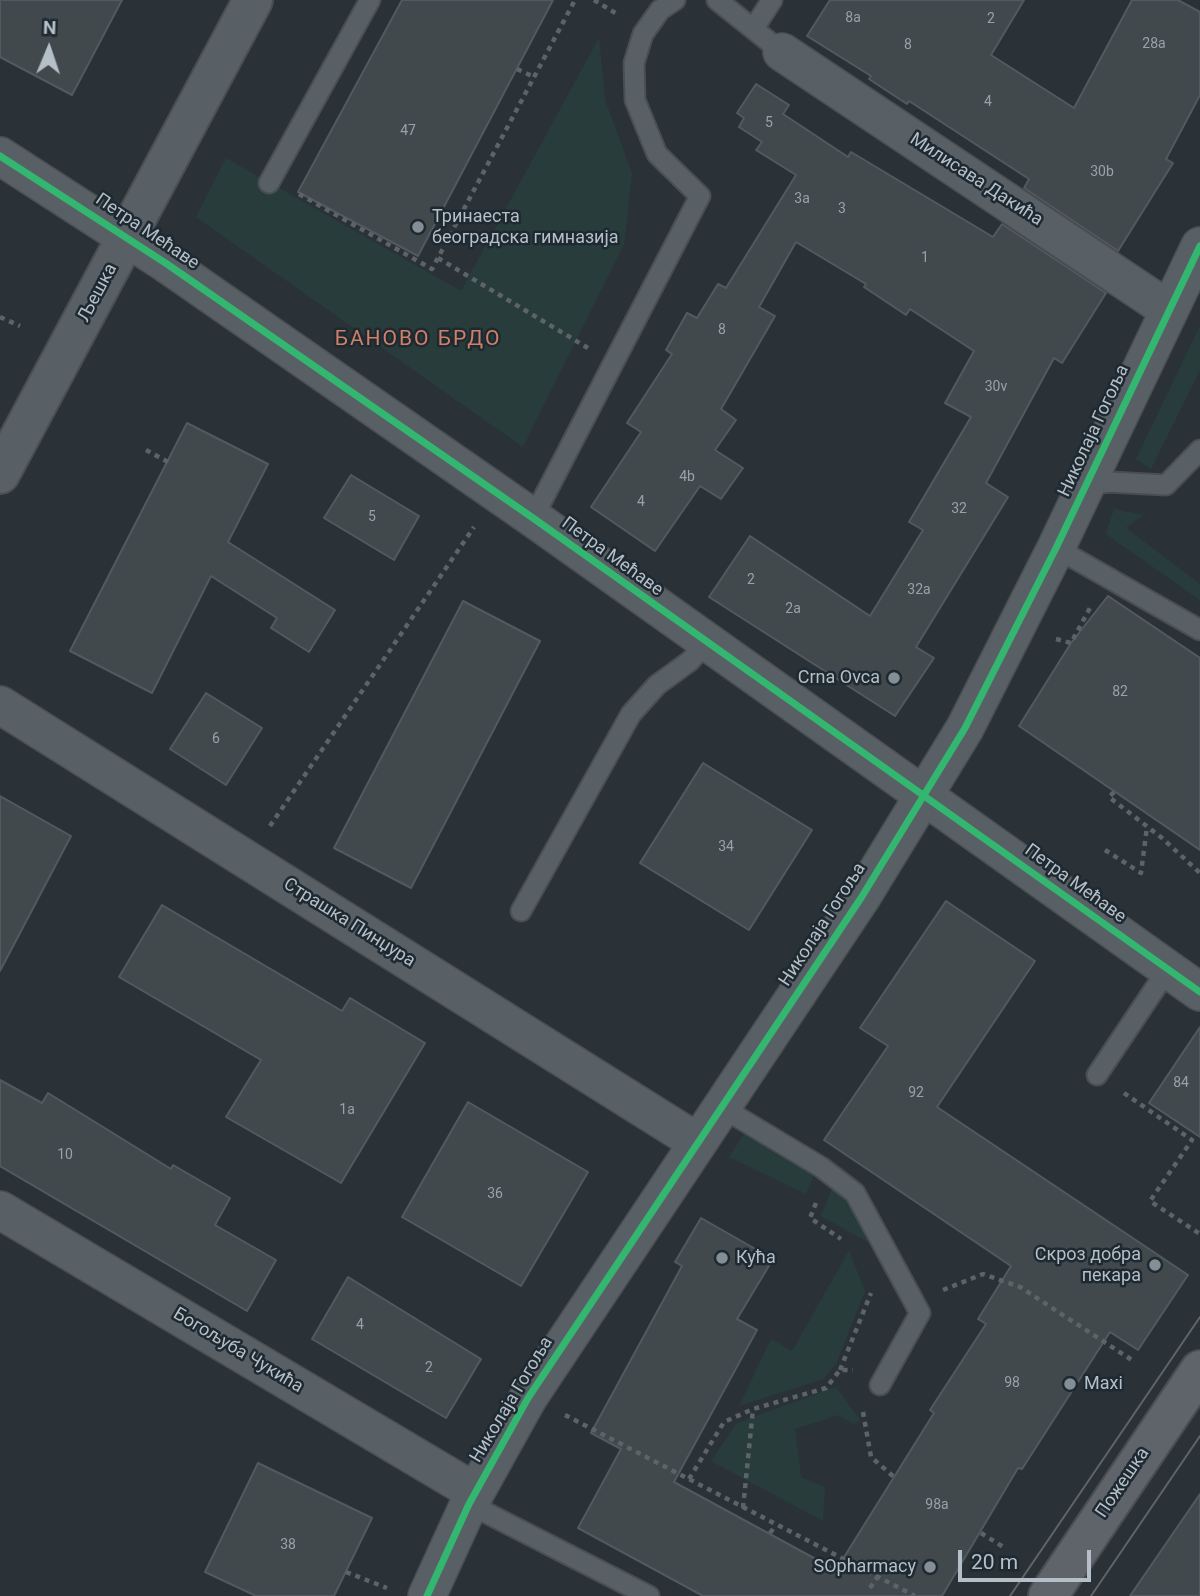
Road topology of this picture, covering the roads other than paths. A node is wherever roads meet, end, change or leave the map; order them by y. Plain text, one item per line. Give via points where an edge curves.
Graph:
1 (253, 0) edge
2 (370, 0) edge
3 (675, 0) edge
4 (717, 0) edge
5 (772, 0) edge
6 (754, 27) junction
7 (782, 52) joint
8 (0, 156) edge
9 (270, 181) road end
10 (127, 237) junction
11 (1200, 246) edge
12 (1169, 310) junction
13 (1200, 450) edge
14 (0, 474) edge
15 (1086, 486) junction
16 (533, 518) junction
17 (1056, 548) junction
18 (1200, 630) edge
19 (705, 643) junction
20 (0, 705) edge
21 (925, 796) junction
22 (521, 911) dead end
23 (1168, 969) junction
24 (1200, 992) edge
25 (1097, 1075) road end
26 (721, 1107) junction
27 (697, 1142) junction
28 (0, 1210) edge
29 (1200, 1370) edge
30 (884, 1377) road end
31 (472, 1498) junction
32 (411, 1594) edge
33 (649, 1596) edge
34 (1048, 1596) edge

1 - 10 street, Љешка
2 - 9 lane
3 - 16 lane via 660,10 643,34 634,63 635,100 657,154 700,196
4 - 6 lane
5 - 6 lane
6 - 7 lane
7 - 12 street, Милисава Дакића
8 - 10 street, Петра Мећаве
10 - 14 street, Љешка
10 - 16 street, Петра Мећаве
11 - 12 street, Николаја Гогоља
12 - 15 street, Николаја Гогоља
13 - 15 lane via 1166,485 1109,482
15 - 17 street, Николаја Гогоља
16 - 19 street, Петра Мећаве
17 - 18 lane
17 - 21 street, Николаја Гогоља via 965,728
19 - 21 street, Петра Мећаве
19 - 22 lane via 631,715
20 - 27 street, Страшка Пинџура
21 - 23 street, Петра Мећаве
21 - 26 street, Николаја Гогоља
23 - 24 street, Петра Мећаве
23 - 25 lane
26 - 27 street, Николаја Гогоља
26 - 30 lane via 855,1193 920,1313
27 - 31 street, Николаја Гогоља via 528,1398
28 - 31 street, Богољуба Чукића
29 - 34 main road, Пожешка
31 - 32 street, Николаја Гогоља
31 - 33 lane

